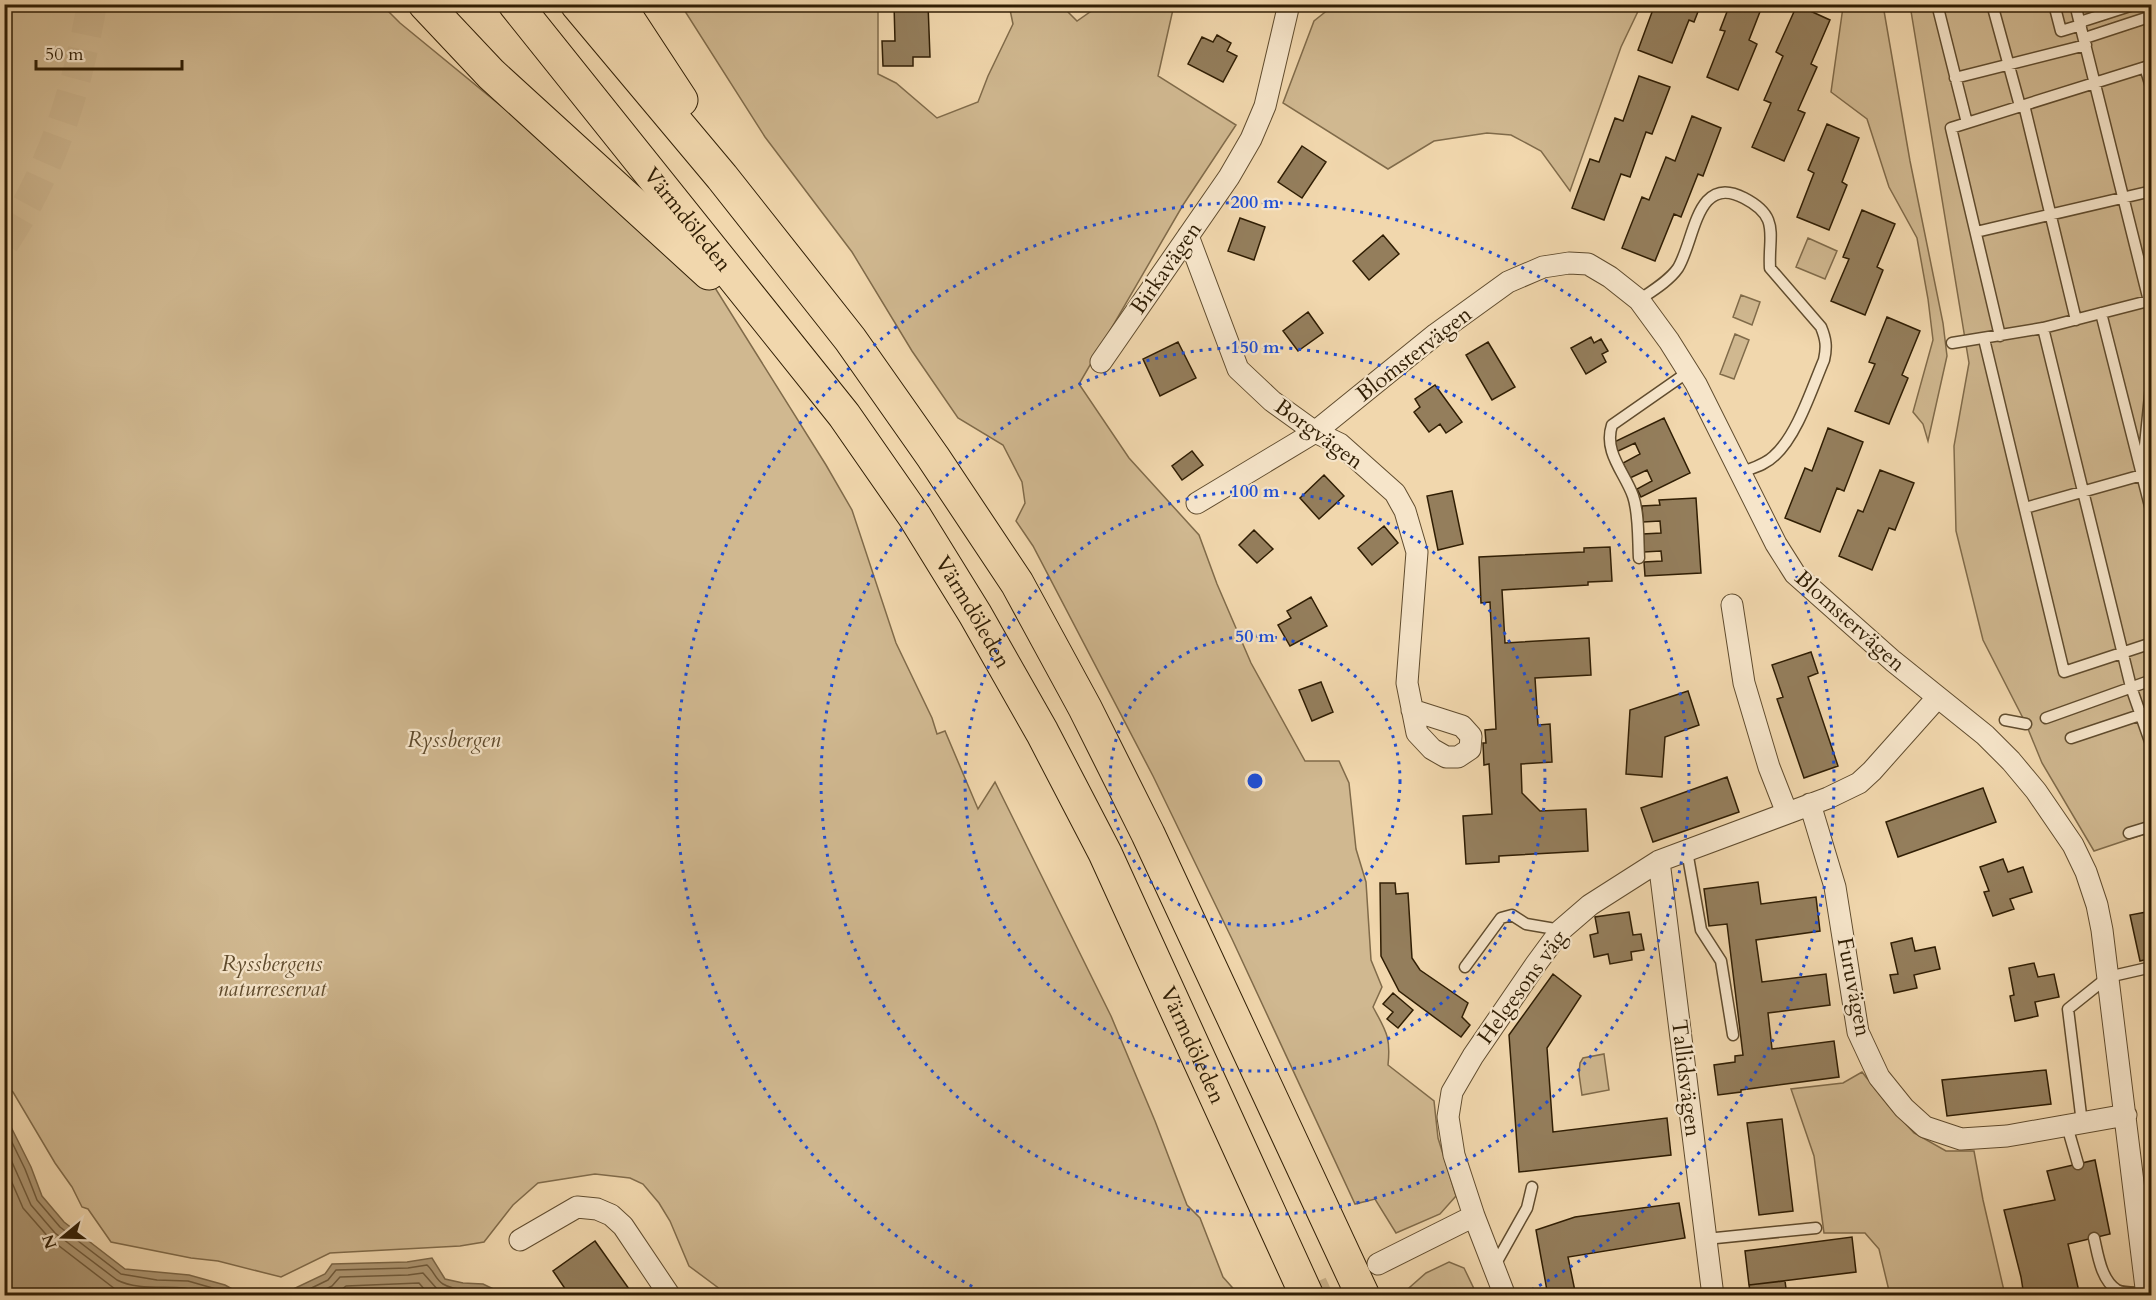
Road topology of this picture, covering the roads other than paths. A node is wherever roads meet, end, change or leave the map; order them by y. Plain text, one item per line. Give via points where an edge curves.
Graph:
1 (425, 4) edge
2 (514, 4) edge
3 (577, 4) edge
4 (618, 4) edge
5 (1289, 4) edge
6 (1937, 4) edge
7 (1992, 4) edge
8 (2054, 4) edge
9 (2075, 4) edge
10 (2136, 4) edge
11 (2151, 16) edge
12 (2081, 24) junction
13 (2085, 41) junction
14 (2008, 65) junction
15 (2148, 66) edge
16 (1955, 78) junction
17 (2096, 82) junction
18 (2151, 90) edge
19 (2022, 106) junction
20 (1967, 123) junction
21 (2151, 191) edge
22 (2123, 198) junction
23 (2051, 216) junction
24 (1976, 232) junction
25 (1188, 236) junction
26 (787, 259) junction
27 (1639, 300) junction
28 (2150, 301) edge
29 (2101, 313) junction
30 (2076, 320) junction
31 (2043, 328) junction
32 (2000, 336) junction
33 (1984, 339) junction
34 (784, 341) junction
35 (1952, 343) dead end
36 (1101, 362) dead end
37 (1688, 372) junction
38 (2151, 376) edge
39 (1315, 432) junction
40 (1740, 473) junction
41 (2142, 475) junction
42 (2083, 491) junction
43 (1197, 503) dead end
44 (2025, 508) junction
45 (2151, 514) edge
46 (1639, 558) dead end
47 (1732, 605) dead end
48 (2151, 643) edge
49 (2122, 652) junction
50 (2151, 680) edge
51 (2131, 687) junction
52 (1937, 698) junction
53 (1412, 710) dead end
54 (2146, 713) edge
55 (2046, 718) dead end
56 (2005, 720) dead end
57 (2026, 724) dead end
58 (2071, 738) dead end
59 (2151, 747) edge
60 (1810, 804) junction
61 (1787, 813) junction
62 (2151, 826) edge
63 (2129, 833) dead end
64 (1687, 851) junction
65 (1659, 861) junction
66 (1561, 930) junction
67 (1465, 967) dead end
68 (2151, 967) edge
69 (2108, 977) junction
70 (1733, 1035) dead end
71 (2126, 1115) junction
72 (2074, 1125) junction
73 (2078, 1164) dead end
74 (1532, 1187) dead end
75 (1474, 1216) junction
76 (1816, 1228) dead end
77 (2094, 1238) dead end
78 (1706, 1239) junction
79 (523, 1243) dead end
80 (1378, 1264) tunnel mouth
81 (1495, 1265) junction
82 (2146, 1294) edge
83 (670, 1296) edge
84 (1307, 1296) edge
85 (1363, 1296) edge
86 (1505, 1296) edge
87 (1713, 1296) edge

1 - 34 highway via 500,81
2 - 34 highway, Värmdöleden
3 - 26 highway
4 - 26 highway
5 - 25 street, Birkavägen via 1265,106 1251,139
6 - 16 lane
7 - 14 lane
8 - 12 lane via 2061,31
9 - 12 lane
10 - 12 lane
11 - 13 lane
12 - 13 lane
13 - 14 lane
13 - 17 lane
14 - 16 lane
14 - 19 lane
15 - 17 lane
15 - 18 lane
16 - 20 lane
17 - 19 lane
17 - 22 lane
19 - 20 lane
19 - 23 lane
20 - 24 lane via 1951,128
21 - 22 lane
22 - 23 lane
22 - 28 lane
23 - 24 lane
23 - 30 lane
24 - 32 lane
25 - 36 street, Birkavägen
25 - 39 street, Borgvägen via 1238,369 1272,401
26 - 85 highway via 850,339 1017,583 1148,834
27 - 37 street, Blomstervägen
27 - 39 street, Blomstervägen via 1588,264 1543,267 1508,282 1445,327
27 - 40 lane via 1678,268 1710,196 1736,194 1766,214 1772,232 1770,268 1821,327 1827,349 1789,441 1774,457
28 - 29 lane
29 - 30 lane
29 - 41 lane
30 - 31 lane
31 - 32 lane
31 - 42 lane
32 - 33 lane
33 - 35 lane
33 - 44 lane
34 - 84 highway, Värmdöleden via 844,415 915,518 1042,732 1106,853
37 - 40 street, Blomstervägen
37 - 46 lane via 1612,426 1609,435 1610,447 1634,498
38 - 41 lane
39 - 43 street, Blomstervägen
39 - 53 street, Borgvägen via 1340,444 1395,493 1405,511 1416,552 1407,683
40 - 52 street, Blomstervägen via 1795,574
41 - 42 lane
41 - 45 lane
42 - 44 lane
42 - 49 lane
44 - 49 lane via 2064,672
47 - 61 street via 1744,683
48 - 49 lane
49 - 51 lane
50 - 51 lane
51 - 54 lane
51 - 55 lane
52 - 60 street, Helgesons väg via 1858,783
52 - 69 street, Blomstervägen via 2011,761 2068,837 2097,905
54 - 58 lane
54 - 59 lane
56 - 57 lane
60 - 61 street, Helgesons väg
60 - 72 street, Furuvägen via 1837,895 1858,1032 1879,1077 1904,1108 1924,1128 1961,1139
61 - 64 street, Helgesons väg
62 - 63 lane
64 - 65 street, Helgesons väg
64 - 70 lane via 1701,930 1721,961
65 - 66 street, Helgesons väg via 1590,905
65 - 78 street, Tallidsvägen
66 - 67 lane via 1526,924 1512,915 1501,918
66 - 75 street, Helgesons väg via 1452,1092 1448,1117 1454,1155
68 - 69 lane
69 - 71 street, Blomstervägen
69 - 72 lane via 2068,1010
71 - 72 street, Furuvägen
71 - 82 street, Blomstervägen
72 - 73 lane
74 - 81 lane via 1527,1208
75 - 80 street
75 - 81 street, Helgesons väg
76 - 78 lane
77 - 82 lane via 2100,1265 2109,1282 2119,1291
78 - 87 street, Tallidsvägen
79 - 83 street via 577,1206 597,1209 623,1226
81 - 86 street, Helgesons väg

